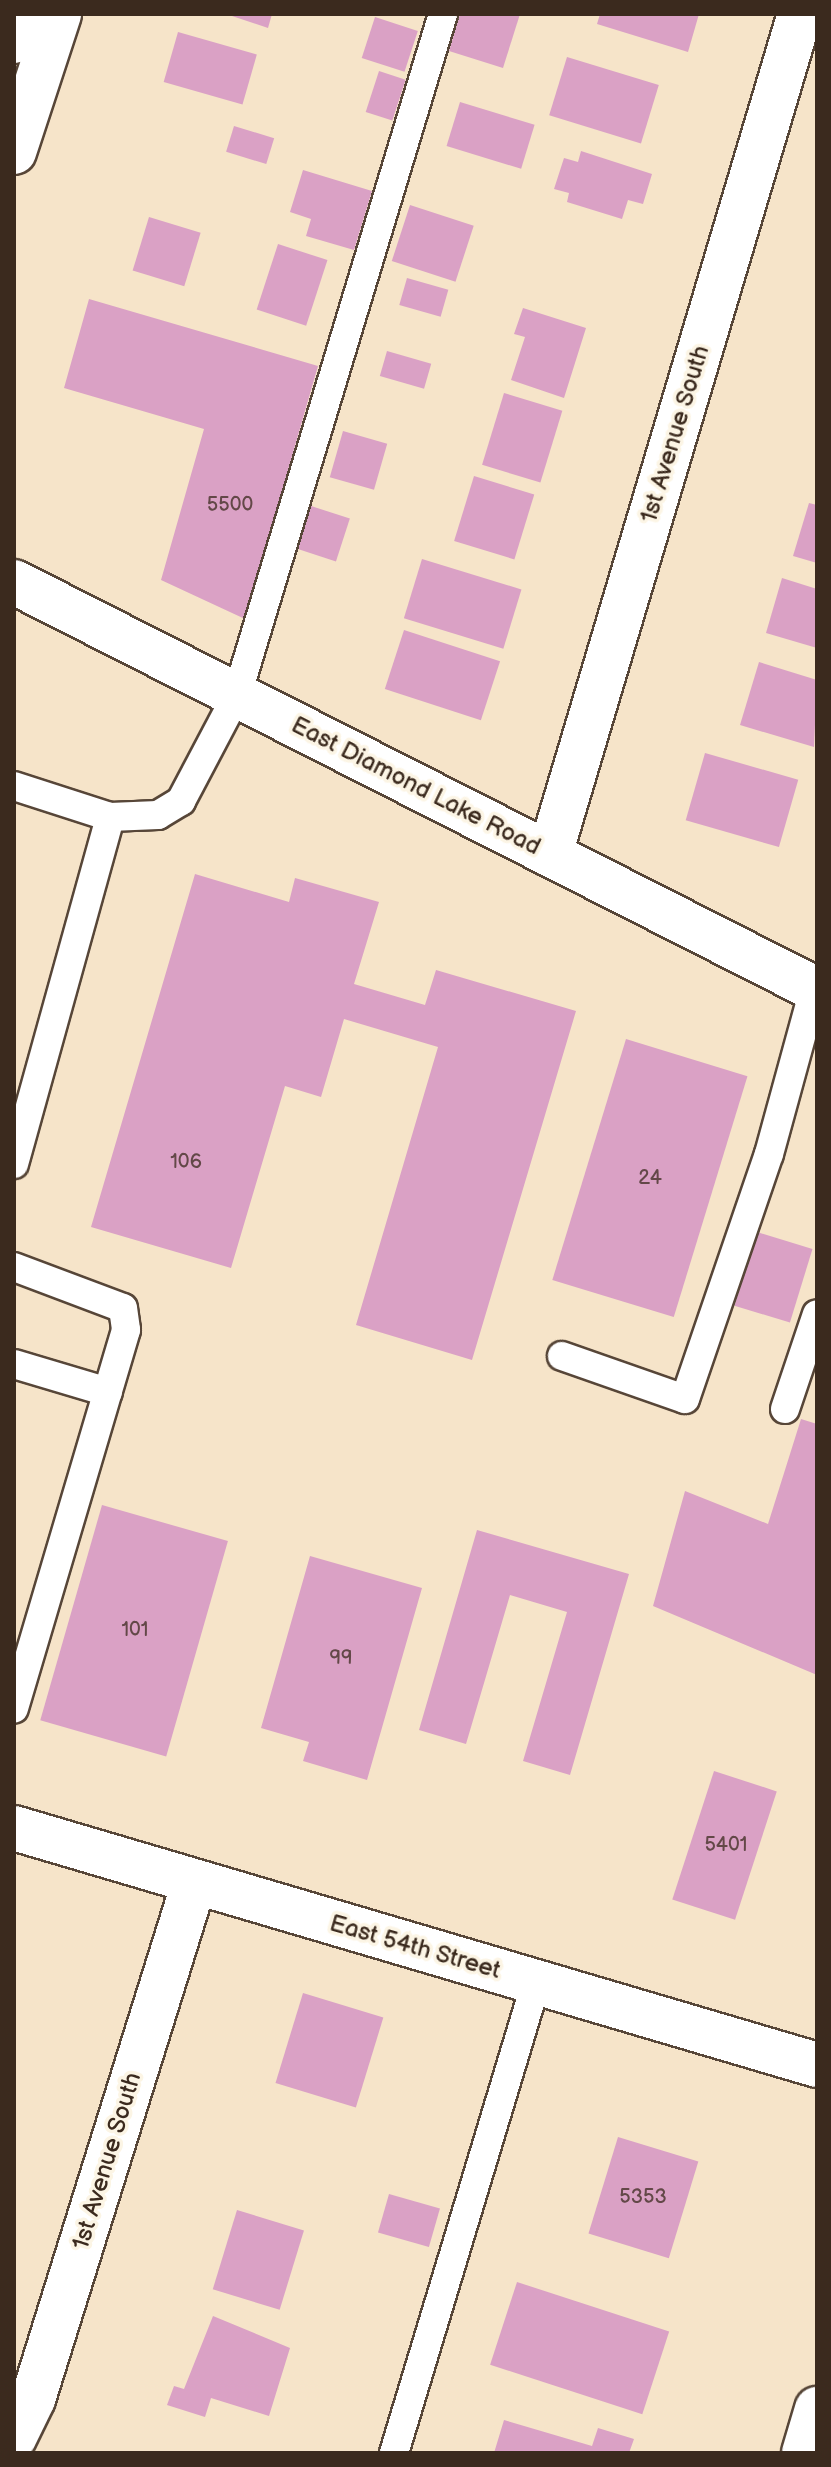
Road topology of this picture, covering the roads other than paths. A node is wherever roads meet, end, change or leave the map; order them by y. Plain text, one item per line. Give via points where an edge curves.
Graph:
1 (21, 14) edge
2 (59, 14) edge
3 (443, 14) edge
4 (800, 14) edge
5 (14, 41) edge
6 (14, 152) edge
7 (14, 582) edge
8 (237, 695) junction
9 (14, 786) edge
10 (110, 817) junction
11 (550, 854) junction
12 (815, 990) edge
13 (14, 1164) edge
14 (14, 1267) edge
15 (817, 1314) edge
16 (562, 1356) dead end
17 (14, 1364) edge
18 (108, 1392) junction
19 (785, 1409) dead end
20 (14, 1709) edge
21 (14, 1828) edge
22 (194, 1883) junction
23 (536, 1982) junction
24 (817, 2065) edge
25 (817, 2409) edge
26 (14, 2438) edge
27 (394, 2453) edge
28 (804, 2453) edge

1 - 5 main road
2 - 6 main road
3 - 8 lane
4 - 11 main road, 1st Avenue South
7 - 8 main road, East Diamond Lake Road
8 - 10 lane via 181,801 158,815
8 - 11 main road, East Diamond Lake Road
9 - 10 lane
10 - 13 lane
11 - 12 main road, East Diamond Lake Road
12 - 16 lane via 769,1154 685,1399
14 - 18 lane via 123,1308 126,1330
15 - 19 lane
17 - 18 lane
18 - 20 lane
21 - 22 main road, East 54th Street
22 - 23 main road, East 54th Street
22 - 26 main road, 1st Avenue South via 33,2399
23 - 24 main road, East 54th Street
23 - 27 lane
25 - 28 main road

